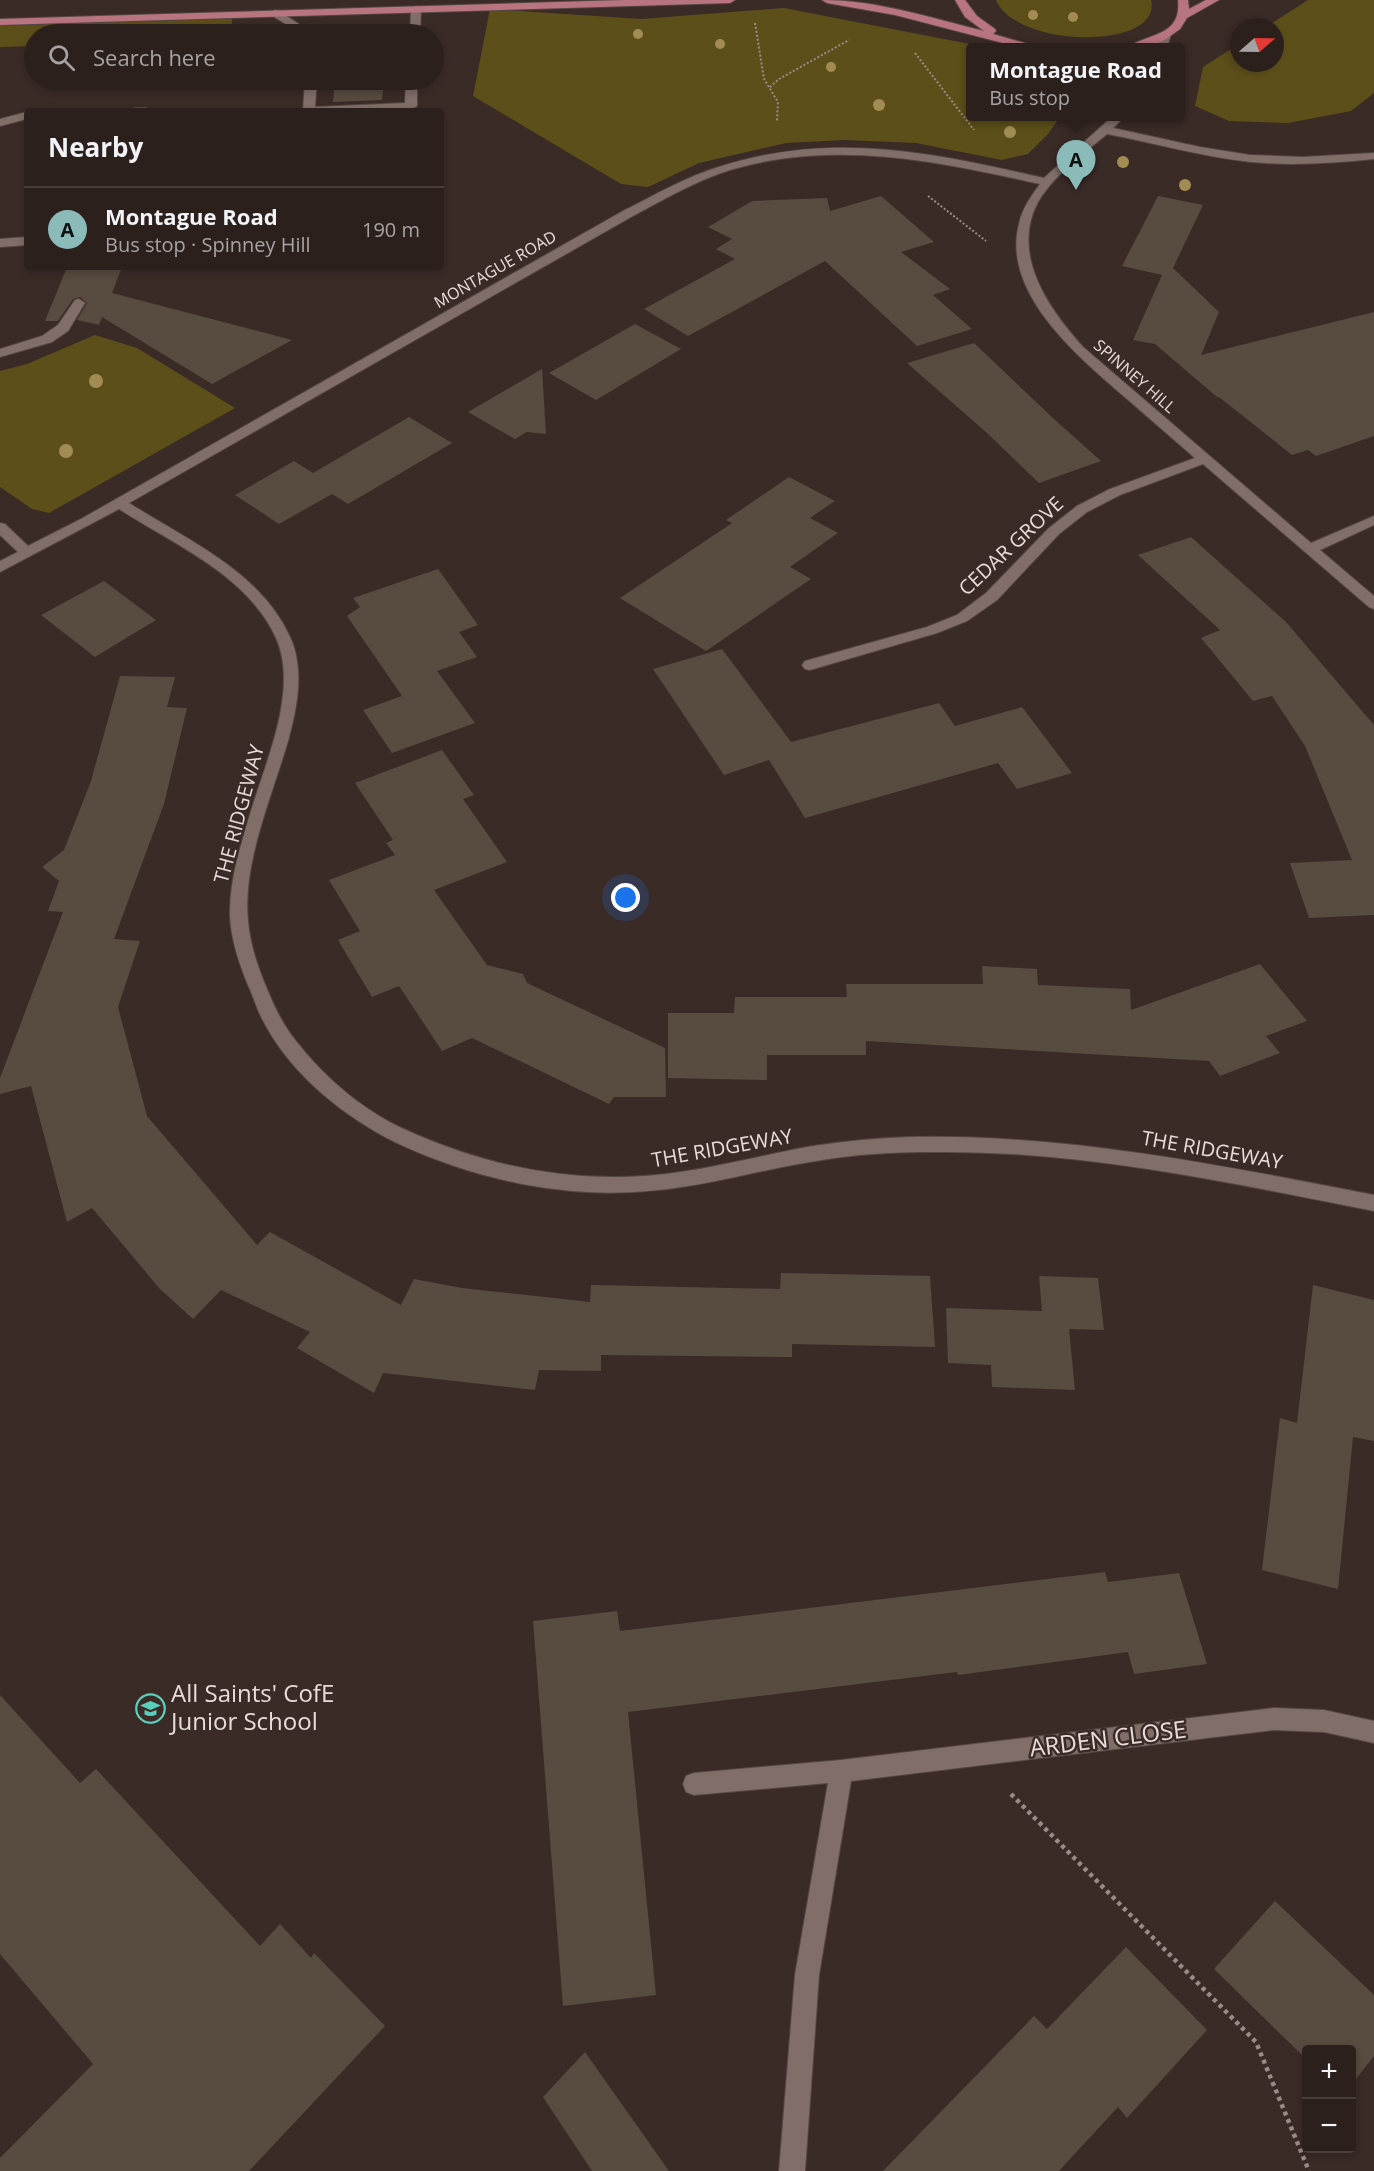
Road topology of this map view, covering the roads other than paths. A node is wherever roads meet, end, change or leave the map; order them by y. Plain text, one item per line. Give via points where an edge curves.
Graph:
1 (730, 0) edge
2 (827, 0) edge
3 (960, 0) edge
4 (1183, 0) edge
5 (1214, 0) edge
6 (416, 9) junction
7 (275, 13) junction
8 (1183, 16) junction
9 (0, 22) edge
10 (293, 24) edge
11 (415, 24) edge
12 (1166, 34) junction
13 (1009, 40) junction
14 (1020, 43) edge
15 (1144, 43) edge
16 (1163, 43) edge
17 (310, 90) edge
18 (412, 90) edge
19 (309, 108) edge
20 (370, 108) edge
21 (24, 116) edge
22 (1105, 121) edge
23 (1115, 121) edge
24 (0, 123) edge
25 (1105, 130) junction
26 (1374, 156) edge
27 (1047, 182) junction
28 (24, 241) edge
29 (0, 243) edge
30 (79, 303) dead end
31 (0, 353) edge
32 (1204, 459) junction
33 (118, 502) junction
34 (1374, 520) edge
35 (0, 527) edge
36 (1310, 549) junction
37 (27, 553) junction
38 (0, 567) edge
39 (1374, 604) edge
40 (810, 665) dead end
41 (1374, 1203) edge
42 (1374, 1732) edge
43 (841, 1771) junction
44 (694, 1784) dead end
45 (792, 2171) edge

1 - 6 main road
2 - 13 main road
3 - 13 main road via 976,22
4 - 8 main road
5 - 8 main road
6 - 7 main road
6 - 11 street
7 - 9 main road
7 - 10 street
8 - 12 main road
12 - 15 main road
12 - 16 street
13 - 14 main road
17 - 19 street
18 - 20 street via 411,106
21 - 24 street
22 - 25 street
23 - 25 street, SPINNEY HILL
25 - 26 street via 1242,157 1300,161
25 - 27 street, SPINNEY HILL
27 - 32 street, SPINNEY HILL via 1025,223 1024,260 1041,305 1078,351
27 - 33 street, MONTAGUE ROAD via 921,155 872,150 779,155 728,167 668,192
28 - 29 street
30 - 31 street via 63,328 47,339
32 - 36 street, SPINNEY HILL
32 - 40 street, CEDAR GROVE via 1082,509 1058,528 985,603 960,619
33 - 37 street, MONTAGUE ROAD
33 - 41 street, THE RIDGEWAY via 224,569 255,595 283,637 291,682 288,710 242,879 238,909 243,942 256,991 299,1060 329,1089 394,1134 488,1170 572,1184 679,1182 813,1154 878,1146 1019,1147 1121,1156
34 - 36 street
35 - 37 street
36 - 39 street, SPINNEY HILL
37 - 38 street, MONTAGUE ROAD
42 - 43 street, ARDEN CLOSE via 1308,1718 1274,1719
43 - 44 street, ARDEN CLOSE
43 - 45 street via 807,1975

